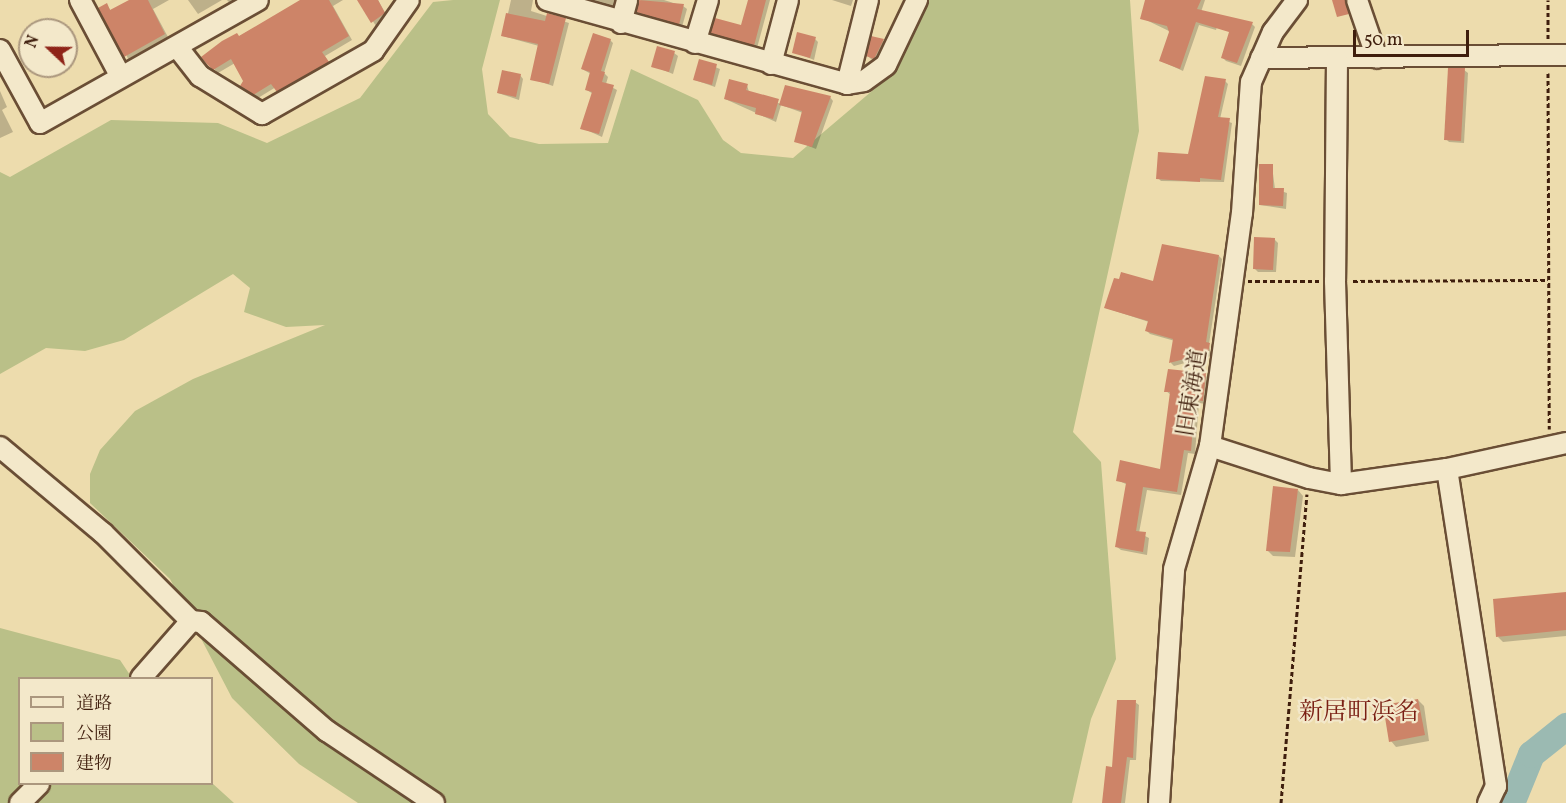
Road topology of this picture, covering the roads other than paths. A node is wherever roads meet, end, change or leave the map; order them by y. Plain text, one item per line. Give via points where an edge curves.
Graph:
1 (80, 0) edge
2 (258, 0) edge
3 (409, 0) edge
4 (547, 0) edge
5 (627, 0) edge
6 (708, 0) edge
7 (788, 0) edge
8 (868, 0) edge
9 (917, 0) edge
10 (1297, 0) edge
11 (1357, 0) edge
12 (621, 23) junction
13 (695, 43) junction
14 (178, 48) junction
15 (0, 50) edge
16 (1557, 55) edge
17 (1261, 58) junction
18 (1377, 58) junction
19 (1337, 59) junction
20 (771, 64) junction
21 (121, 77) junction
22 (847, 84) junction
23 (1557, 444) edge
24 (1210, 446) junction
25 (0, 447) edge
26 (1447, 469) junction
27 (1341, 484) junction
28 (191, 621) junction
29 (142, 677) edge
30 (37, 785) edge
31 (1159, 794) edge
32 (20, 803) edge
33 (434, 803) edge
34 (1147, 803) edge
35 (1488, 803) edge

1 - 21 street
2 - 14 street
3 - 14 street via 373,51 262,114 200,76
4 - 12 street
5 - 12 street
6 - 13 street
7 - 20 street
8 - 22 street
9 - 22 street via 886,65 864,81
10 - 17 street, 旧東海道 via 1273,32
11 - 18 street
12 - 13 street
13 - 20 street
14 - 21 street
15 - 21 street via 40,123
16 - 18 street
17 - 19 street
17 - 24 street, 旧東海道 via 1251,82 1234,281
18 - 19 street
19 - 27 street via 1335,281
20 - 22 street
23 - 26 street
24 - 27 street via 1309,478
24 - 31 street, 旧東海道 via 1174,569
25 - 28 street via 103,533
26 - 27 street
26 - 35 street via 1496,786
28 - 29 street
28 - 33 street via 201,622 327,730
30 - 32 street
31 - 34 street

